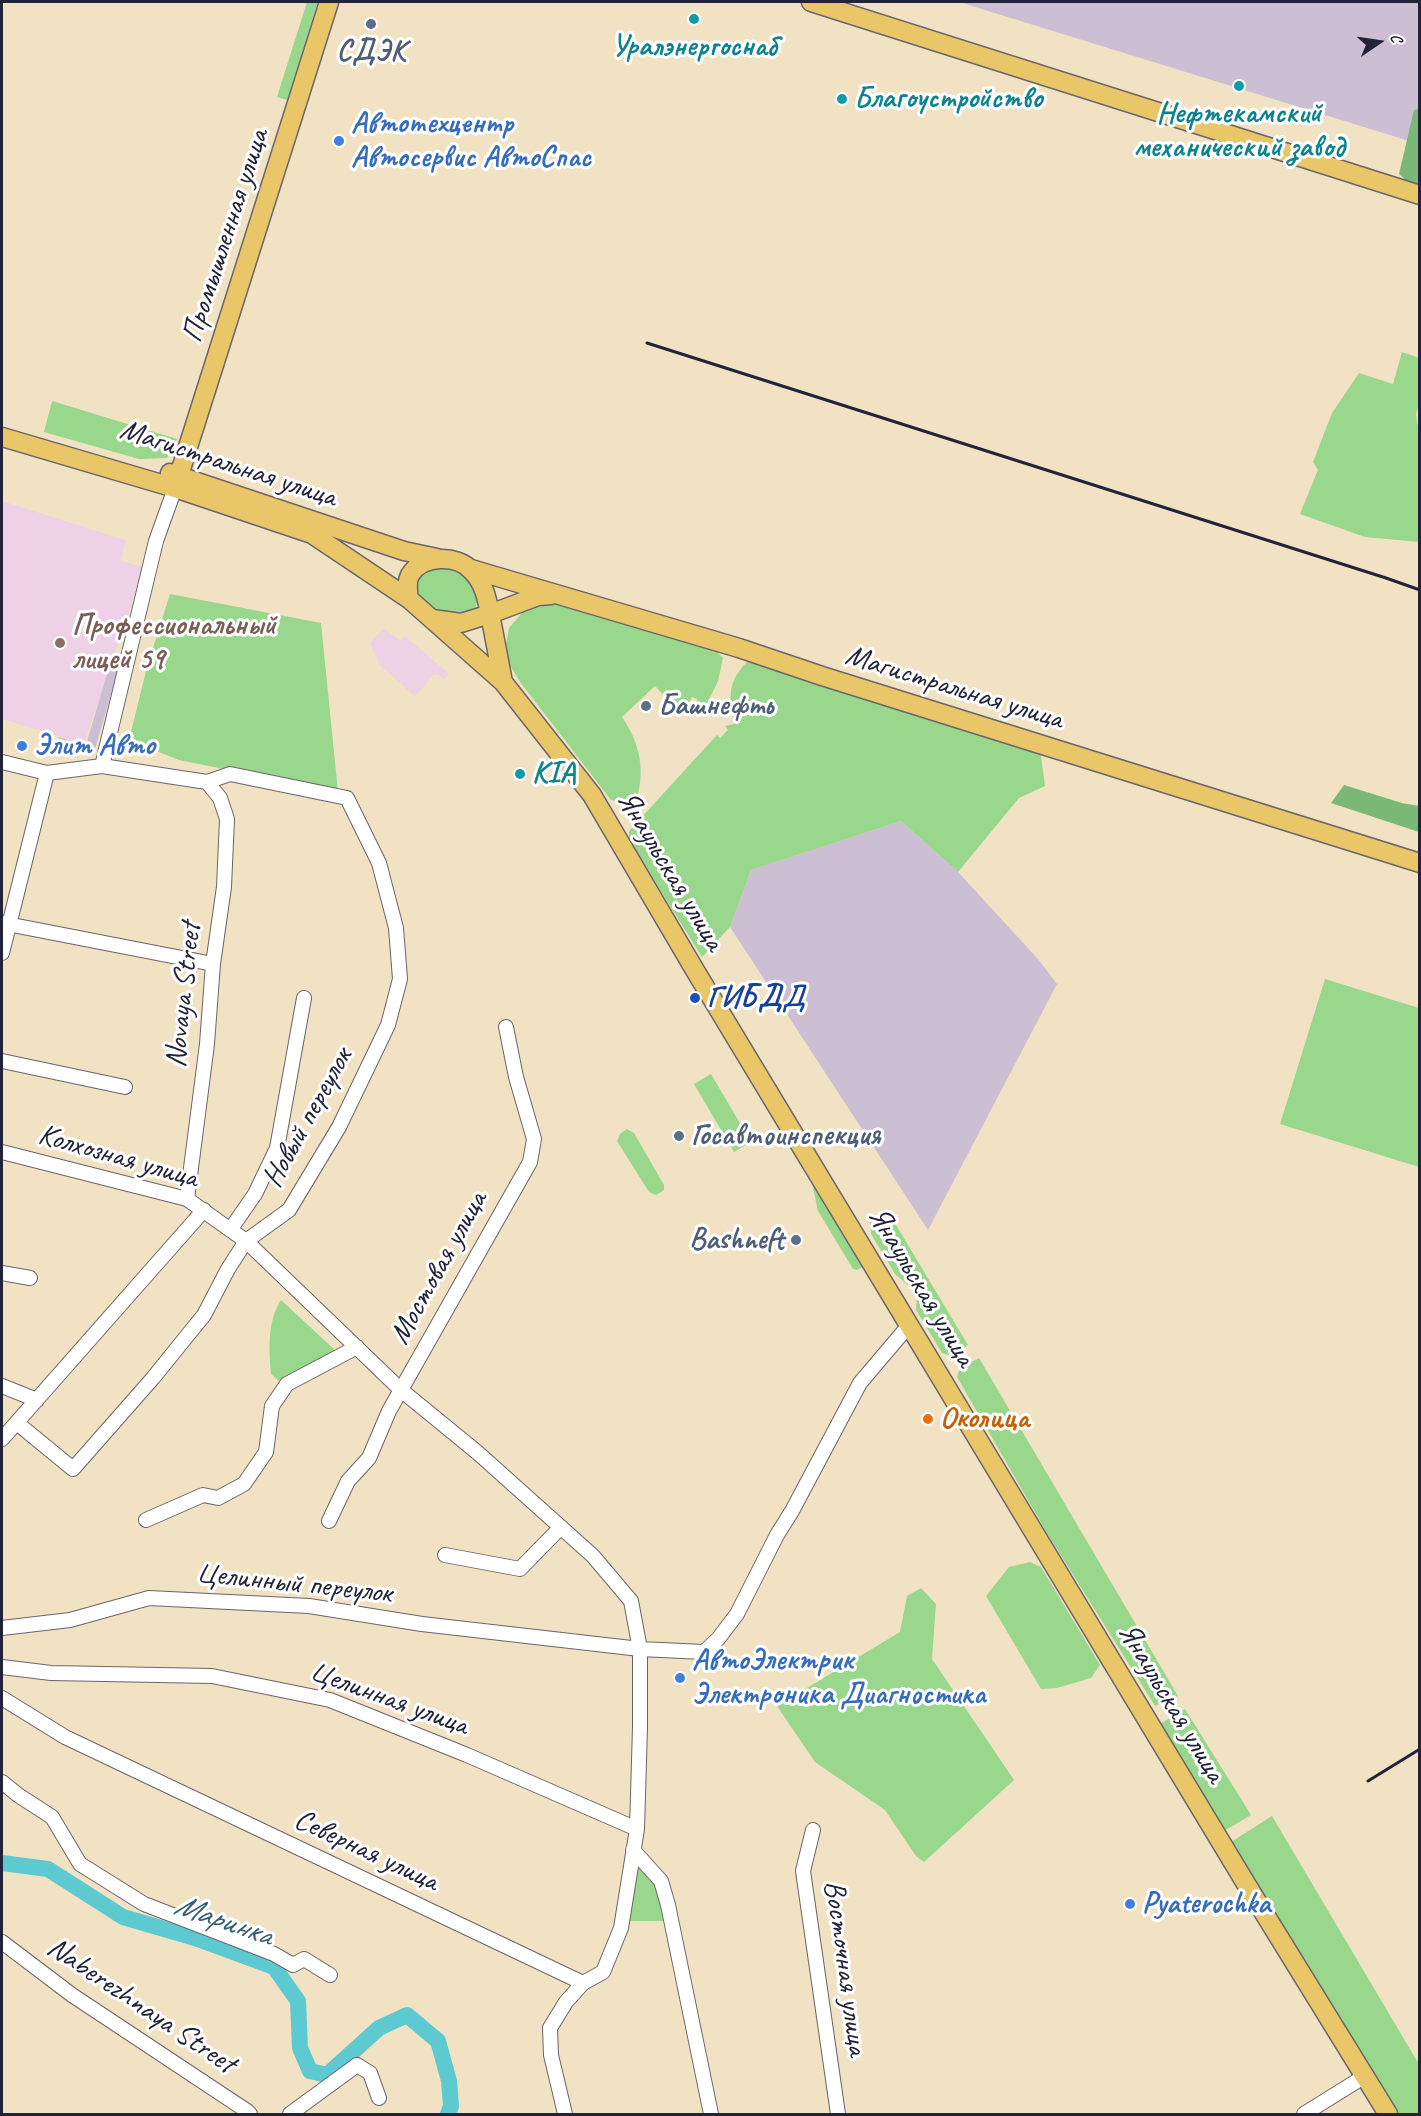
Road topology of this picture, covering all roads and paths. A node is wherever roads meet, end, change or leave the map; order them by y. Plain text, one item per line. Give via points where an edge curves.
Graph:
1 (330, 2) edge
2 (811, 2) edge
3 (1419, 195) edge
4 (2, 425) edge
5 (2, 436) edge
6 (178, 482) junction
7 (437, 558) junction
8 (471, 569) junction
9 (556, 594) junction
10 (409, 599) junction
11 (490, 614) junction
12 (432, 619) junction
13 (503, 682) junction
14 (2, 762) edge
15 (102, 766) junction
16 (47, 773) junction
17 (207, 782) junction
18 (1419, 863) edge
19 (4, 924) edge
20 (2, 953) edge
21 (213, 964) junction
22 (304, 998) dead end
23 (506, 1027) dead end
24 (2, 1061) edge
25 (125, 1088) dead end
26 (2, 1152) edge
27 (187, 1198) junction
28 (204, 1210) junction
29 (230, 1230) junction
30 (246, 1241) junction
31 (2, 1273) edge
32 (30, 1278) dead end
33 (910, 1324) junction
34 (357, 1347) junction
35 (2, 1386) edge
36 (401, 1390) junction
37 (37, 1400) junction
38 (17, 1423) junction
39 (2, 1439) edge
40 (146, 1520) dead end
41 (329, 1521) dead end
42 (561, 1527) junction
43 (445, 1555) dead end
44 (2, 1628) edge
45 (639, 1649) junction
46 (2, 1667) edge
47 (4, 1705) edge
48 (2, 1782) edge
49 (637, 1829) junction
50 (813, 1830) dead end
51 (633, 1850) junction
52 (2, 1942) edge
53 (330, 1975) dead end
54 (582, 1983) junction
55 (1365, 2076) junction
56 (379, 2098) dead end
57 (562, 2114) edge
58 (250, 2115) edge
59 (290, 2115) edge
60 (711, 2115) edge
61 (838, 2115) edge
62 (1304, 2115) edge
63 (1388, 2115) edge

1 - 6 main road, Промышленная улица
2 - 3 main road
4 - 6 main road, Магистральная улица
5 - 6 main road, Магистральная улица
6 - 7 main road, Магистральная улица
6 - 10 main road, Магистральная улица via 312,534
6 - 15 street via 156,541
7 - 8 main road, Магистральная улица
7 - 10 main road via 423,563 409,576
8 - 9 main road, Магистральная улица
8 - 11 main road via 486,593
9 - 11 main road via 538,596
9 - 18 main road, Магистральная улица
10 - 12 main road, Магистральная улица
11 - 12 main road via 461,623
11 - 13 main road
12 - 13 main road, Магистральная улица
13 - 33 main road, Янаульская улица via 606,817
14 - 16 street
15 - 16 street
15 - 17 street
16 - 19 street
17 - 21 street, Novaya Street via 220,798 227,819 224,887
17 - 30 street, Новый переулок via 230,774 347,798 378,863 396,928 400,979 388,1025 349,1107 289,1210
19 - 20 street
19 - 21 street
21 - 27 street, Novaya Street
22 - 29 street via 277,1148 255,1194
23 - 36 street, Мостовая улица via 534,1138 530,1162
24 - 25 street
26 - 27 street, Колхозная улица
27 - 28 street, Колхозная улица
28 - 29 street, Колхозная улица
28 - 37 street
29 - 30 street, Колхозная улица
30 - 34 street, Колхозная улица
30 - 38 street, Новый переулок via 204,1315 73,1469
31 - 32 street
33 - 45 street, Целинный переулок via 860,1383 748,1595 718,1639 704,1652
33 - 55 main road, Янаульская улица
34 - 36 street, Колхозная улица
34 - 40 street via 287,1384 272,1406 266,1452 244,1484 218,1498 203,1495
35 - 37 street
36 - 41 street, Мостовая улица via 369,1458 348,1481
36 - 42 street, Колхозная улица
37 - 38 street
38 - 39 street
42 - 43 street via 520,1569
42 - 45 street, Колхозная улица via 593,1556 631,1601
44 - 45 street, Целинный переулок via 70,1620 149,1598 309,1606 422,1624
45 - 49 street, Колхозная улица
46 - 49 street, Целинная улица via 51,1673 212,1676 330,1700
47 - 54 street, Северная улица
48 - 53 street via 52,1817 80,1864 144,1904 293,1965 304,1959
49 - 51 street, Колхозная улица
50 - 61 street, Восточная улица via 803,1871
51 - 54 street, Колхозная улица via 621,1928 603,1972
51 - 60 street via 661,1881 669,1905
52 - 58 street, Naberezhnaya Street via 72,1995
54 - 57 street via 550,2028
55 - 62 street
55 - 63 main road, Янаульская улица
56 - 59 street via 370,2073 357,2065

